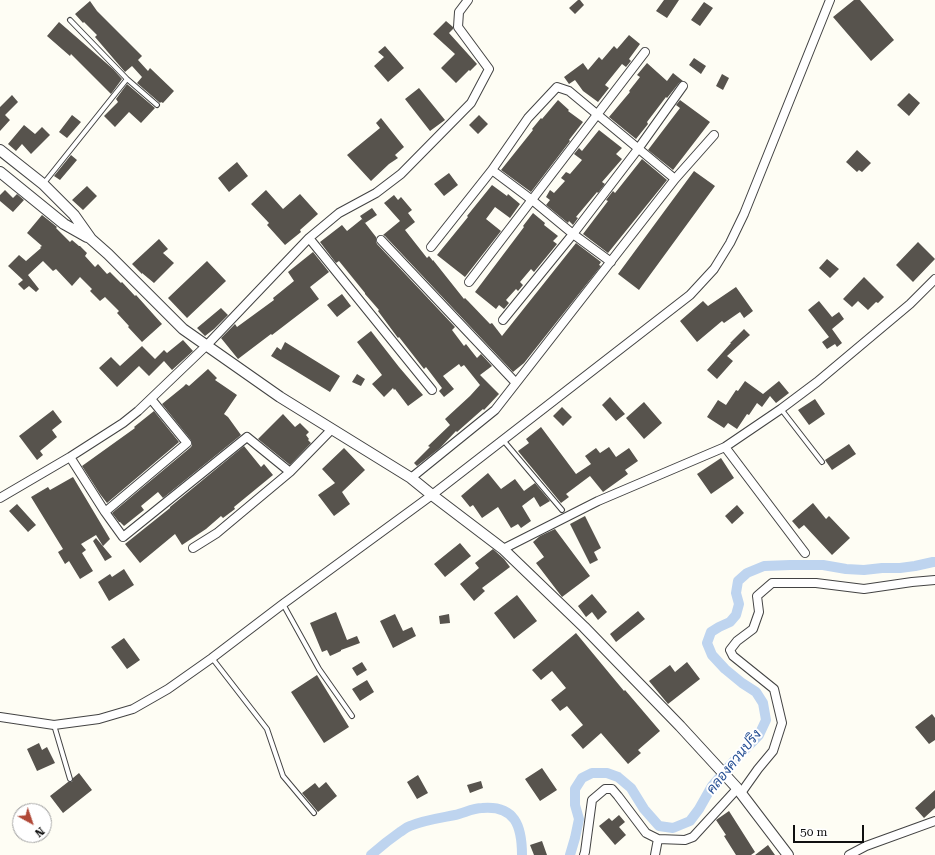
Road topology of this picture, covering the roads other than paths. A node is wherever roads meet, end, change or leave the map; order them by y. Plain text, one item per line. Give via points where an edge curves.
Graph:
1 (468, 0) edge
2 (830, 0) edge
3 (70, 20) dead end
4 (645, 52) dead end
5 (127, 79) junction
6 (683, 86) dead end
7 (157, 105) dead end
8 (598, 115) junction
9 (714, 135) dead end
10 (638, 149) junction
11 (0, 150) edge
12 (492, 170) junction
13 (0, 172) edge
14 (675, 179) junction
15 (43, 184) junction
16 (532, 200) junction
17 (573, 234) junction
18 (309, 238) junction
19 (91, 239) junction
20 (381, 240) dead end
21 (431, 247) dead end
22 (611, 262) junction
23 (935, 279) edge
24 (469, 282) dead end
25 (503, 320) dead end
26 (207, 345) junction
27 (516, 383) junction
28 (432, 390) dead end
29 (151, 399) junction
30 (781, 409) junction
31 (332, 428) junction
32 (503, 440) junction
33 (725, 447) junction
34 (70, 457) junction
35 (822, 462) dead end
36 (290, 472) junction
37 (411, 478) junction
38 (432, 495) junction
39 (0, 498) edge
40 (562, 510) dead end
41 (105, 512) junction
42 (193, 548) dead end
43 (503, 549) junction
44 (805, 553) dead end
45 (935, 580) edge
46 (283, 604) junction
47 (212, 658) junction
48 (352, 716) dead end
49 (0, 717) edge
50 (54, 725) junction
51 (70, 779) dead end
52 (738, 790) junction
53 (314, 813) dead end
54 (935, 821) edge
55 (658, 839) junction
56 (584, 855) edge
57 (655, 855) edge
58 (788, 855) edge
59 (849, 855) edge

1 - 18 street via 459,12 458,27 490,69 471,102 401,174 376,193 339,213
2 - 32 street via 744,214 714,269 690,295
3 - 5 lane
4 - 8 street
5 - 7 lane
5 - 15 lane
6 - 10 street
8 - 10 street
8 - 12 street via 569,91 557,87 528,118
8 - 16 street
9 - 14 street
10 - 14 street
10 - 17 street
11 - 15 street
12 - 16 street
12 - 21 street
13 - 19 street via 64,224
14 - 22 street
15 - 19 street via 74,215
16 - 17 street
16 - 24 street
17 - 22 street
17 - 25 street
18 - 26 street
18 - 28 street
19 - 26 street via 183,329
20 - 27 street
22 - 27 street
23 - 30 street via 910,304
26 - 29 street
26 - 31 street via 280,397
27 - 37 street via 495,410
29 - 34 street via 124,423
29 - 41 street via 187,444
30 - 33 street
30 - 35 lane
31 - 36 street
31 - 37 street
32 - 38 street
32 - 40 lane
33 - 43 street via 598,501
33 - 44 street
34 - 39 street
34 - 41 street
36 - 41 street via 247,437 123,537
36 - 42 street via 218,533
37 - 38 street
38 - 43 street
38 - 46 street
43 - 52 street via 584,627
45 - 52 street via 864,589 816,583 772,583 757,596 759,612 754,629 737,641 730,650 733,656 774,689 782,723 773,751
46 - 47 street
46 - 48 lane via 319,669
47 - 50 street via 168,689 133,709 99,719
47 - 53 lane via 267,730 283,776
49 - 50 street
50 - 51 lane
52 - 55 street via 693,837 685,840
52 - 58 street
54 - 59 street via 866,846
55 - 56 street via 646,833 612,789 605,789 592,800
55 - 57 street

